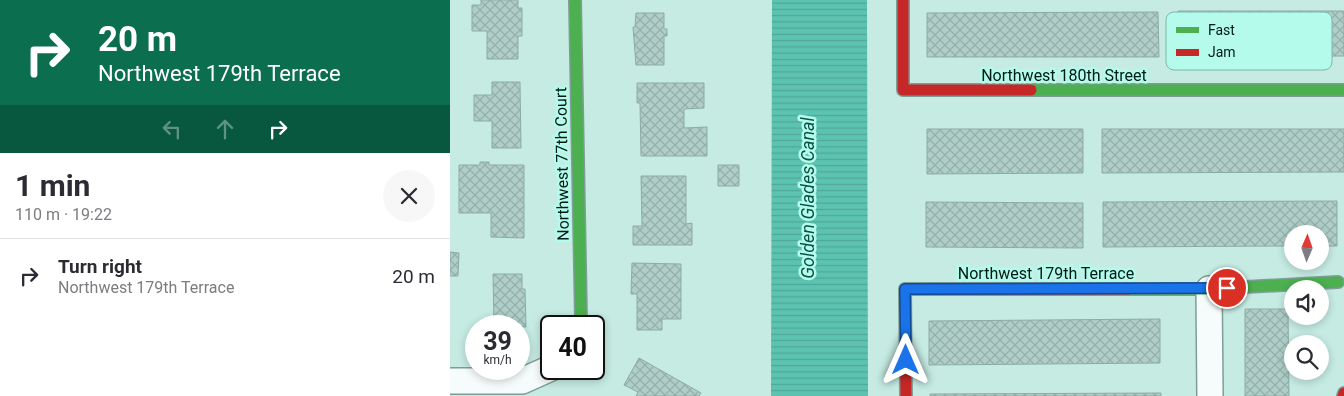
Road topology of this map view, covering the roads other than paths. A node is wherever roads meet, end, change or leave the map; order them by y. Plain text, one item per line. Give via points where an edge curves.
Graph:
1 (575, 0) edge
2 (903, 0) edge
3 (1344, 90) edge
4 (1338, 282) dead end
5 (1209, 289) junction
6 (581, 315) edge
7 (540, 373) edge
8 (450, 381) edge
9 (906, 396) edge
10 (1210, 396) edge

1 - 6 street, Northwest 77th Court
2 - 3 street, Northwest 180th Street via 903,90
4 - 5 street, Northwest 179th Terrace
5 - 9 street, Northwest 179th Terrace via 905,289
5 - 10 street
7 - 8 street via 522,381

